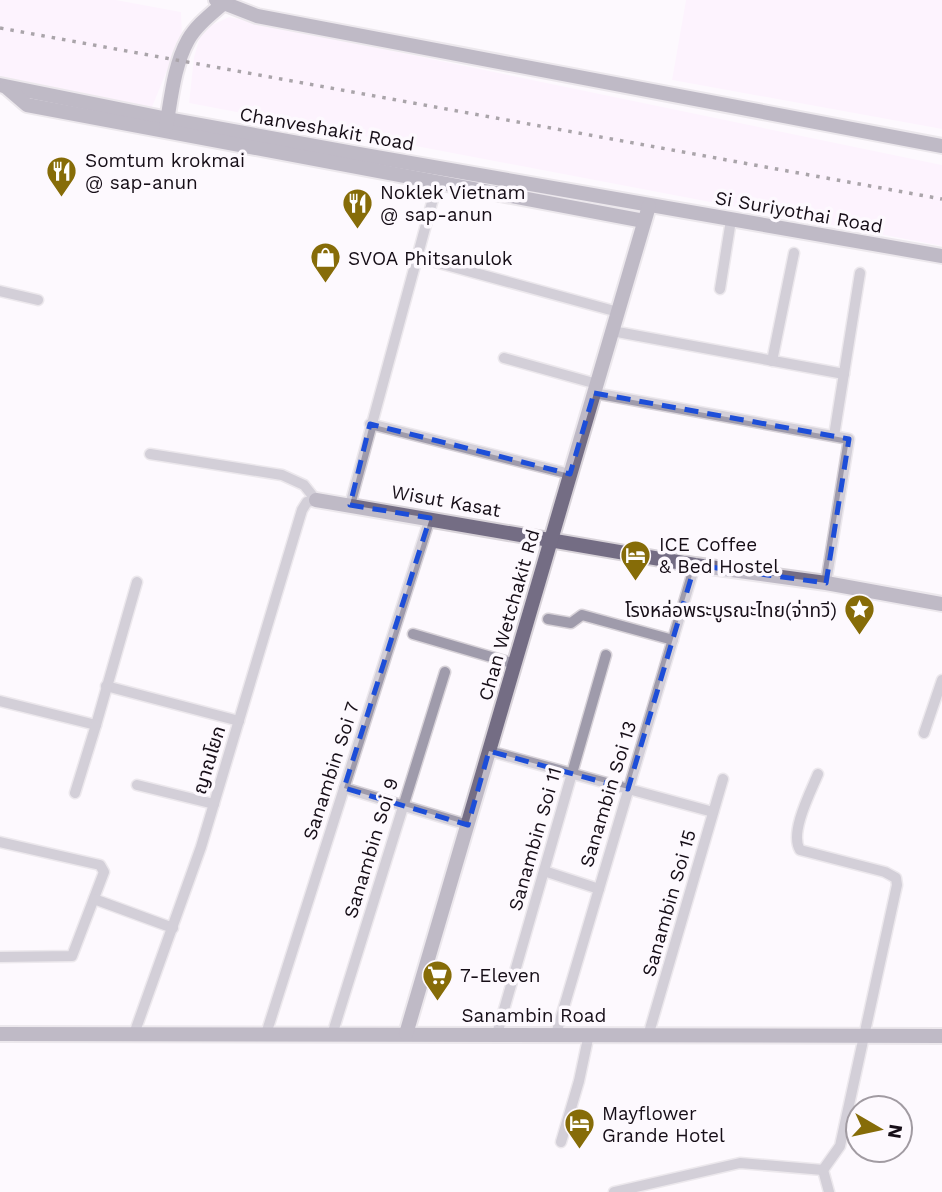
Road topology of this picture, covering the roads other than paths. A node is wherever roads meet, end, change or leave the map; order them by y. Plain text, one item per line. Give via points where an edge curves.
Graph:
1 (222, 1) edge
2 (2, 88) edge
3 (166, 126) junction
4 (942, 146) edge
5 (437, 184) junction
6 (649, 206) junction
7 (732, 220) junction
8 (644, 221) junction
9 (794, 253) dead end
10 (942, 256) edge
11 (417, 257) junction
12 (860, 273) dead end
13 (720, 289) dead end
14 (0, 291) edge
15 (38, 300) dead end
16 (618, 312) junction
17 (612, 331) junction
18 (504, 358) dead end
19 (772, 360) junction
20 (844, 374) junction
21 (595, 388) junction
22 (370, 424) junction
23 (834, 436) junction
24 (150, 454) dead end
25 (570, 474) junction
26 (316, 500) junction
27 (350, 505) junction
28 (430, 518) junction
29 (551, 539) junction
30 (695, 565) junction
31 (137, 582) dead end
32 (826, 583) junction
33 (942, 604) edge
34 (548, 619) dead end
35 (413, 634) dead end
36 (673, 640) junction
37 (606, 654) dead end
38 (515, 664) junction
39 (444, 672) dead end
40 (942, 680) edge
41 (106, 686) junction
42 (0, 701) edge
43 (239, 721) junction
44 (96, 725) junction
45 (924, 733) dead end
46 (489, 751) junction
47 (572, 774) junction
48 (818, 774) dead end
49 (723, 779) dead end
50 (137, 785) dead end
51 (344, 788) junction
52 (628, 789) junction
53 (75, 793) dead end
54 (214, 804) junction
55 (402, 805) junction
56 (713, 812) junction
57 (468, 825) junction
58 (0, 842) edge
59 (544, 871) junction
60 (599, 889) junction
61 (94, 899) junction
62 (173, 928) junction
63 (0, 957) edge
64 (0, 1034) edge
65 (134, 1034) junction
66 (266, 1034) junction
67 (406, 1034) junction
68 (497, 1034) junction
69 (556, 1034) junction
70 (589, 1034) junction
71 (866, 1034) junction
72 (332, 1035) junction
73 (942, 1035) edge
74 (648, 1036) junction
75 (561, 1142) dead end
76 (823, 1170) junction
77 (614, 1192) edge
78 (829, 1192) edge

1 - 3 street via 188,40
1 - 4 street via 257,16
2 - 3 street, Chanveshakit Road
3 - 5 street
3 - 6 street, Chanveshakit Road
5 - 8 street
5 - 11 street
6 - 7 street, Si Suriyothai Road
6 - 8 street, Chan Wetchakit Rd
7 - 10 street, Si Suriyothai Road
7 - 13 street
8 - 16 street, Chan Wetchakit Rd
9 - 19 street
11 - 16 street
11 - 22 street
12 - 20 street
14 - 15 street
16 - 17 street, Chan Wetchakit Rd
17 - 19 street
17 - 21 street, Chan Wetchakit Rd
18 - 21 street
19 - 20 street
20 - 23 street
21 - 23 street
21 - 25 street, Chan Wetchakit Rd
22 - 25 street
22 - 27 street
23 - 32 street via 849,439
24 - 26 street via 282,475 304,485
25 - 29 street, Chan Wetchakit Rd
26 - 27 street, Wisut Kasat
26 - 43 street, ญาณโยก via 307,502 302,510
27 - 28 street, Wisut Kasat
28 - 29 street, Wisut Kasat
28 - 51 street, Sanambin Soi 7
29 - 30 street, Wisut Kasat
29 - 38 street, Chan Wetchakit Rd
30 - 32 street, Wisut Kasat
30 - 36 street, Sanambin Soi 13
31 - 41 street
32 - 33 street, Wisut Kasat
34 - 36 street via 571,623 582,615
35 - 38 street
36 - 52 street, Sanambin Soi 13
37 - 47 street, Sanambin Soi 11
38 - 46 street, Chan Wetchakit Rd
39 - 55 street, Sanambin Soi 9
40 - 45 street
41 - 43 street
41 - 44 street
42 - 44 street
43 - 54 street, ญาณโยก
44 - 53 street
46 - 47 street
46 - 57 street, Chan Wetchakit Rd
47 - 52 street
47 - 59 street, Sanambin Soi 11
48 - 71 street via 798,828 800,850 896,878
49 - 56 street, Sanambin Soi 15
50 - 54 street
51 - 55 street
51 - 66 street, Sanambin Soi 7
52 - 56 street
52 - 60 street, Sanambin Soi 13
54 - 62 street, ญาณโยก
55 - 57 street
55 - 72 street, Sanambin Soi 9
56 - 74 street, Sanambin Soi 15
57 - 67 street, Chan Wetchakit Rd
58 - 61 street via 100,865 104,872
59 - 60 street
59 - 68 street, Sanambin Soi 11
60 - 69 street, Sanambin Soi 13
61 - 62 street
61 - 63 street via 72,956
62 - 65 street, ญาณโยก
64 - 65 street, Sanambin Road
65 - 66 street, Sanambin Road
66 - 72 street, Sanambin Road
67 - 68 street, Sanambin Road
67 - 72 street, Sanambin Road
68 - 69 street, Sanambin Road
69 - 70 street, Sanambin Road
70 - 74 street, Sanambin Road
70 - 75 street
71 - 73 street, Sanambin Road
71 - 74 street, Sanambin Road
71 - 76 street via 840,1146
76 - 77 street via 740,1163
76 - 78 street

